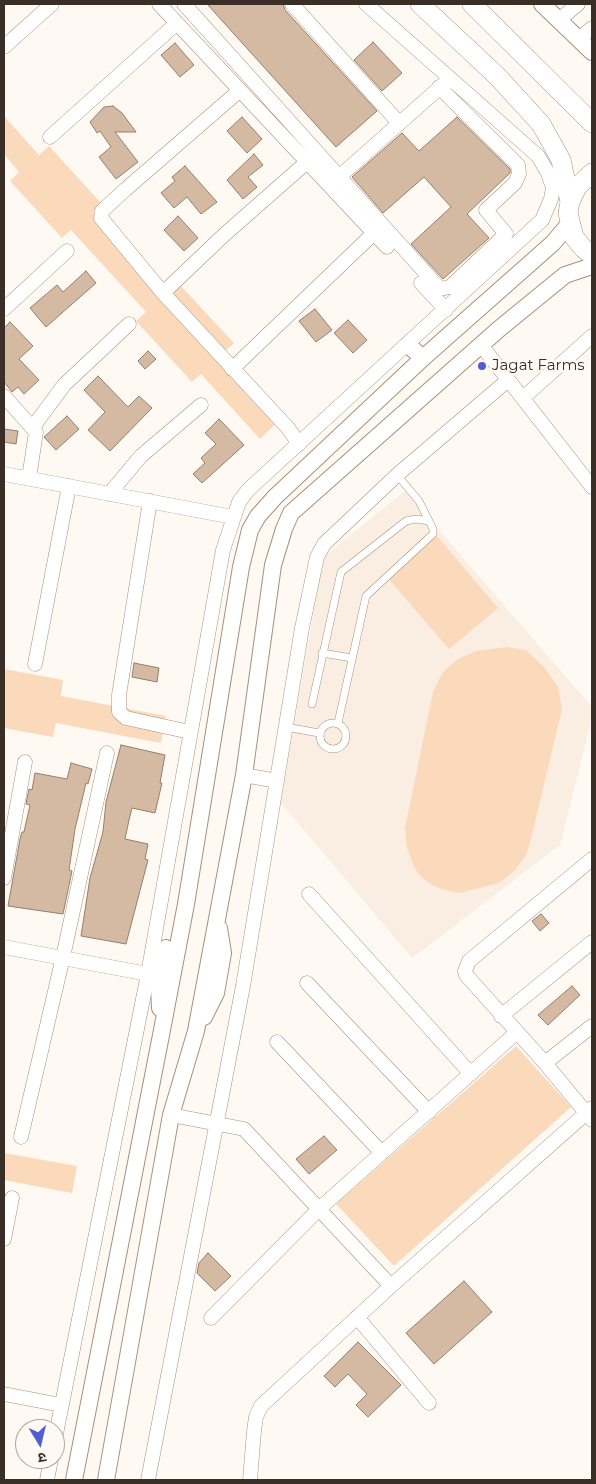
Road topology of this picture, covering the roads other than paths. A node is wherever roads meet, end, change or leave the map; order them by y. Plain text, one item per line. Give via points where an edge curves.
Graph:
1 (52, 4) edge
2 (159, 4) edge
3 (184, 4) edge
4 (292, 4) edge
5 (366, 4) edge
6 (420, 4) edge
7 (472, 4) edge
8 (542, 4) edge
9 (578, 4) edge
10 (560, 20) junction
11 (177, 23) junction
12 (592, 28) edge
13 (579, 39) junction
14 (4, 47) edge
15 (592, 52) edge
16 (445, 82) junction
17 (240, 92) junction
18 (592, 123) edge
19 (399, 124) junction
20 (50, 137) dead end
21 (307, 162) junction
22 (592, 173) edge
23 (340, 176) junction
24 (570, 202) junction
25 (570, 224) junction
26 (374, 233) junction
27 (67, 251) dead end
28 (592, 255) edge
29 (592, 266) edge
30 (163, 293) junction
31 (4, 309) edge
32 (446, 310) junction
33 (129, 324) dead end
34 (592, 336) edge
35 (408, 345) junction
36 (481, 345) junction
37 (423, 358) junction
38 (232, 369) junction
39 (508, 380) junction
40 (4, 396) edge
41 (523, 398) junction
42 (201, 405) dead end
43 (33, 427) junction
44 (299, 444) junction
45 (4, 474) edge
46 (397, 476) junction
47 (29, 478) junction
48 (590, 479) edge
49 (69, 486) junction
50 (110, 494) junction
51 (150, 501) junction
52 (233, 517) junction
53 (429, 521) junction
54 (322, 653) junction
55 (352, 658) junction
56 (36, 664) dead end
57 (312, 704) dead end
58 (338, 723) junction
59 (286, 727) junction
60 (190, 732) junction
61 (319, 733) junction
62 (107, 753) dead end
63 (26, 762) dead end
64 (244, 775) junction
65 (277, 781) junction
66 (592, 859) edge
67 (4, 878) edge
68 (309, 894) dead end
69 (592, 942) edge
70 (4, 947) edge
71 (63, 957) junction
72 (148, 974) junction
73 (307, 983) dead end
74 (501, 1016) junction
75 (592, 1026) edge
76 (516, 1033) junction
77 (277, 1042) dead end
78 (545, 1063) junction
79 (471, 1074) junction
80 (429, 1112) junction
81 (590, 1114) edge
82 (171, 1115) junction
83 (217, 1123) junction
84 (21, 1137) dead end
85 (382, 1153) junction
86 (12, 1198) dead end
87 (319, 1209) junction
88 (4, 1239) edge
89 (391, 1286) junction
90 (357, 1317) junction
91 (211, 1318) dead end
92 (4, 1394) edge
93 (429, 1403) dead end
94 (62, 1405) junction
95 (59, 1419) edge
96 (74, 1480) edge
97 (106, 1480) edge
98 (148, 1480) edge
99 (250, 1480) edge

1 - 14 street
2 - 11 street
3 - 23 street
4 - 19 street
5 - 16 street
6 - 24 main road via 497,76 541,124 560,160
7 - 18 main road
8 - 10 street
9 - 10 street
10 - 13 street
11 - 17 street
11 - 20 street
12 - 13 street
13 - 15 street
16 - 19 street
16 - 23 street via 518,165 519,174 486,210 506,234 450,287 440,289 432,283
16 - 32 street via 538,156 553,188 542,220
17 - 21 street
17 - 30 street via 102,211 102,221
19 - 23 street
21 - 26 street
21 - 30 street
22 - 24 main road via 577,186
24 - 25 main road
25 - 28 main road via 574,237
25 - 37 street via 553,243
26 - 32 street
26 - 38 street
27 - 31 street
29 - 36 street via 565,275
30 - 38 street
32 - 35 street
33 - 43 street via 64,385
34 - 41 street
35 - 37 street
35 - 44 street
36 - 39 street
36 - 64 street via 292,514 273,565
37 - 96 street via 275,497 250,530 241,567 186,904
38 - 44 street
39 - 41 street
39 - 46 street
40 - 43 street
41 - 48 street
42 - 50 street via 141,456
43 - 47 street via 36,432
44 - 52 street via 248,490
45 - 47 street
46 - 53 lane via 417,498
46 - 59 street via 324,544 316,557
47 - 49 street
49 - 50 street
49 - 56 street
50 - 51 street
51 - 52 street
51 - 60 street via 119,712 126,718
52 - 60 street via 222,550
53 - 54 lane via 406,521 341,572
53 - 55 lane via 434,534 366,596
54 - 55 lane
54 - 57 lane
55 - 58 lane
58 - 61 lane via 328,723
58 - 61 lane via 346,733 340,747 325,747
59 - 61 lane
59 - 65 street
60 - 72 street
62 - 71 street
63 - 67 street
64 - 65 street
64 - 82 street via 217,919 224,953 218,985 196,1031
65 - 83 street
66 - 74 street via 466,966 466,975
68 - 79 street
69 - 74 street
70 - 71 street
71 - 72 street
71 - 84 street
72 - 94 street
73 - 80 street
74 - 76 street
75 - 78 street
76 - 78 street
76 - 79 street
77 - 85 street
78 - 81 street
79 - 80 street
80 - 85 street
81 - 89 street
82 - 83 street
82 - 97 street
83 - 87 street via 244,1129
83 - 98 street
85 - 87 street
86 - 88 street
87 - 89 street
87 - 91 street
89 - 90 street
90 - 93 street
90 - 99 street via 262,1406 256,1417
92 - 94 street
94 - 95 street

